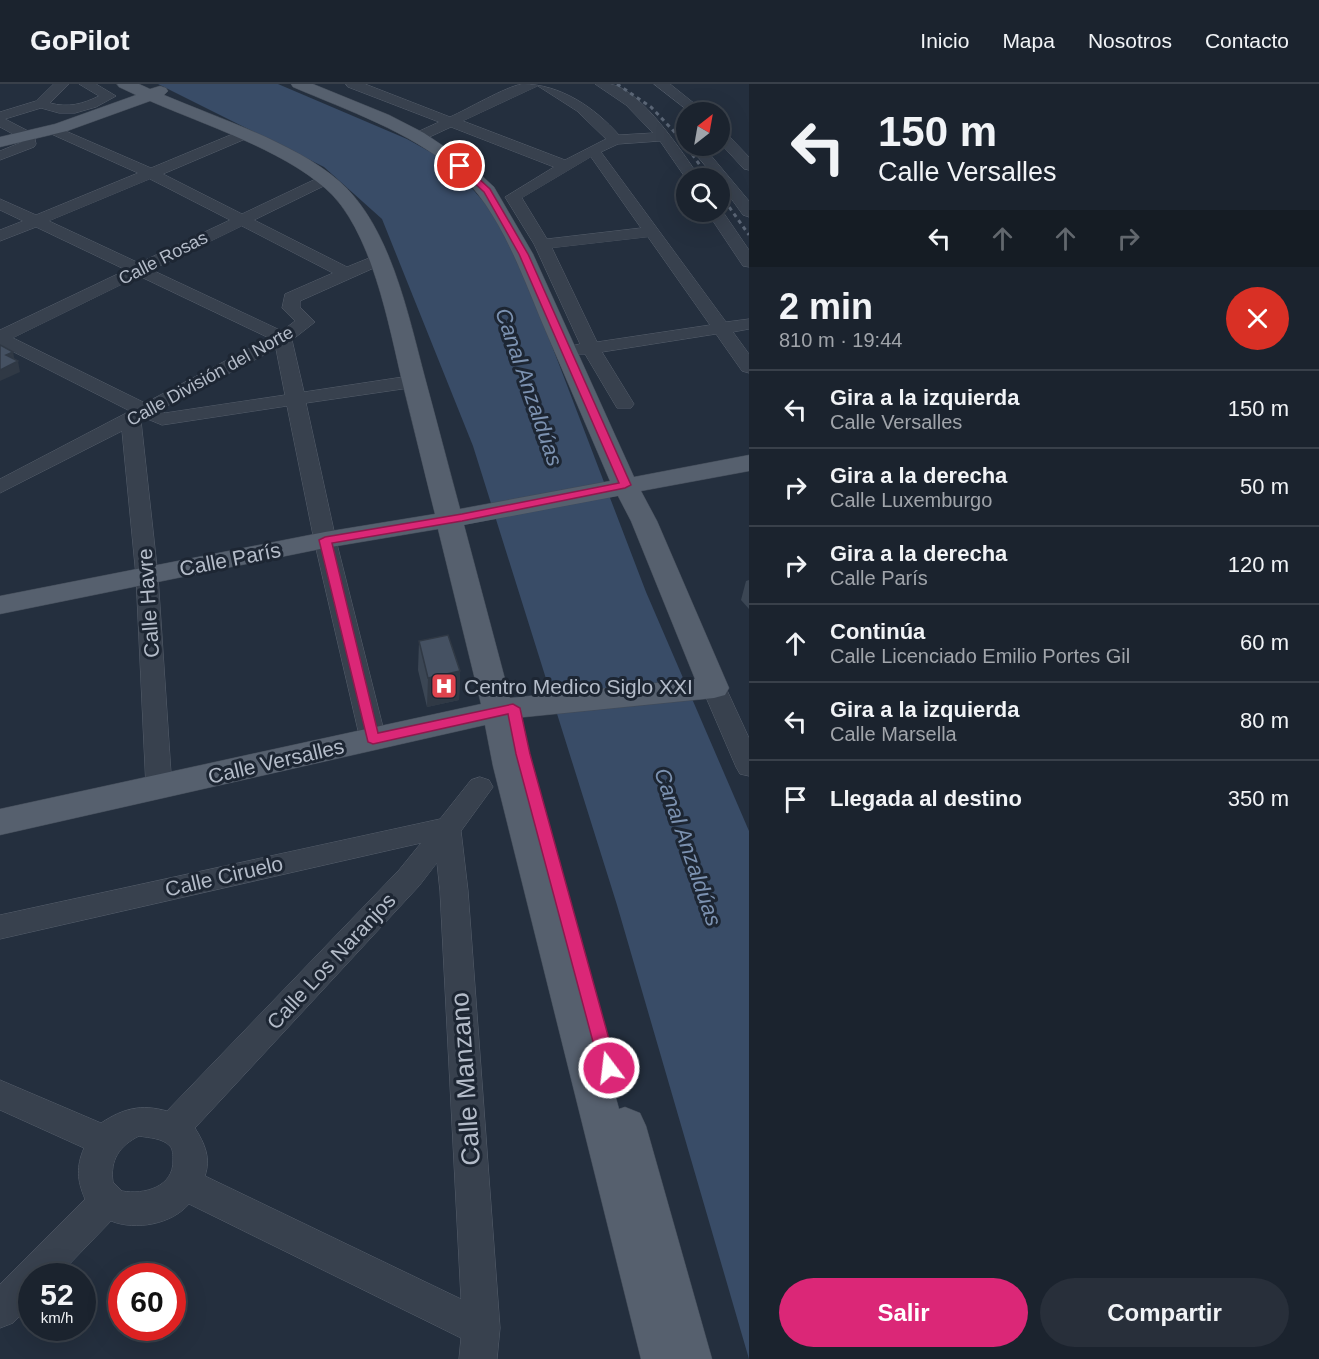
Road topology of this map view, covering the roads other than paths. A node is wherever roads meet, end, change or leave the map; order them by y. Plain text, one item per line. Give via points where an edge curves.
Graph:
1 (62, 84) edge
2 (86, 84) edge
3 (126, 84) edge
4 (299, 84) edge
5 (355, 84) edge
6 (532, 84) edge
7 (543, 84) edge
8 (602, 84) edge
9 (661, 84) edge
10 (163, 90) edge
11 (690, 102) edge
12 (41, 104) junction
13 (0, 116) edge
14 (0, 122) edge
15 (452, 122) junction
16 (54, 129) junction
17 (23, 134) junction
18 (245, 134) junction
19 (664, 136) junction
20 (418, 137) junction
21 (615, 140) junction
22 (0, 142) edge
23 (730, 145) edge
24 (593, 150) junction
25 (0, 156) edge
26 (705, 156) edge
27 (747, 161) edge
28 (566, 166) junction
29 (686, 168) edge
30 (150, 173) junction
31 (327, 179) junction
32 (0, 204) edge
33 (749, 212) edge
34 (242, 219) junction
35 (36, 221) junction
36 (722, 222) edge
37 (652, 232) junction
38 (0, 236) edge
39 (542, 244) junction
40 (380, 258) junction
41 (749, 262) edge
42 (140, 270) junction
43 (346, 273) junction
44 (749, 324) edge
45 (721, 327) junction
46 (0, 337) edge
47 (283, 338) junction
48 (591, 348) junction
49 (566, 352) junction
50 (749, 367) edge
51 (416, 381) junction
52 (296, 399) junction
53 (624, 404) dead end
54 (139, 416) junction
55 (749, 463) edge
56 (0, 487) edge
57 (617, 487) junction
58 (455, 519) junction
59 (325, 540) junction
60 (147, 576) junction
61 (0, 605) edge
62 (711, 696) junction
63 (514, 708) junction
64 (749, 713) edge
65 (373, 739) junction
66 (749, 767) edge
67 (480, 787) dead end
68 (159, 788) junction
69 (0, 822) edge
70 (447, 830) junction
71 (0, 927) edge
72 (0, 1095) edge
73 (174, 1128) junction
74 (105, 1141) junction
75 (185, 1184) junction
76 (107, 1201) junction
77 (46, 1263) edge
78 (18, 1291) edge
79 (0, 1310) edge
80 (480, 1344) edge
81 (664, 1359) edge
82 (689, 1359) edge

1 - 12 street
2 - 12 street via 109,96 71,111
3 - 10 main road
3 - 17 main road via 130,94 124,101
4 - 20 main road
5 - 15 street
6 - 15 street
7 - 21 street via 598,119
8 - 19 street via 637,106
9 - 11 street via 681,91
10 - 16 main road
10 - 18 main road
12 - 13 street
14 - 17 street
15 - 20 street
15 - 28 street
16 - 17 main road
16 - 30 street
17 - 22 main road
17 - 25 street via 29,144
18 - 30 street
18 - 31 main road via 298,159
19 - 21 street
19 - 29 street
20 - 49 main road via 488,191 523,254
21 - 24 street
23 - 27 street
24 - 28 street
24 - 37 street
26 - 33 street
28 - 39 street via 513,197
30 - 34 street
30 - 35 street
31 - 34 street, Calle Rosas
31 - 40 main road via 354,208
32 - 35 street
34 - 42 street, Calle Rosas
34 - 43 street
35 - 38 street
35 - 42 street
36 - 41 street
37 - 39 street
37 - 45 street
39 - 48 street
40 - 43 street, Calle División del Norte
40 - 51 main road
42 - 46 street, Calle Rosas
42 - 47 street
43 - 47 street, Calle División del Norte via 291,298 291,308 306,322
44 - 45 street
45 - 48 street
45 - 50 street
46 - 54 street
47 - 52 street
47 - 54 street, Calle División del Norte
48 - 49 street
48 - 53 street
49 - 57 main road
51 - 52 street
51 - 58 main road
52 - 54 street via 177,418
52 - 59 street
54 - 56 street, Calle División del Norte
54 - 60 street, Calle Havre
55 - 57 main road, Calle París
57 - 58 main road, Calle París
57 - 62 main road via 644,521
58 - 59 main road, Calle París
58 - 63 main road
59 - 60 main road, Calle París
59 - 65 street
60 - 61 main road, Calle París
60 - 68 street, Calle Havre
62 - 63 main road, Calle Versalles
62 - 64 street
62 - 66 street
63 - 65 main road, Calle Versalles
63 - 81 main road via 512,777
63 - 82 main road via 523,754
65 - 68 main road, Calle Versalles
67 - 70 street, Calle Los Naranjos
68 - 69 main road, Calle Versalles
70 - 71 street, Calle Ciruelo via 393,838
70 - 73 street, Calle Los Naranjos via 409,878
70 - 80 street, Calle Manzano via 454,891
72 - 74 street
73 - 74 street via 158,1121 139,1121 121,1128
73 - 75 street via 189,1143 192,1163
74 - 76 street via 94,1170 97,1185
75 - 76 street via 169,1201 146,1210 123,1209
75 - 80 street
76 - 77 street
78 - 79 street

